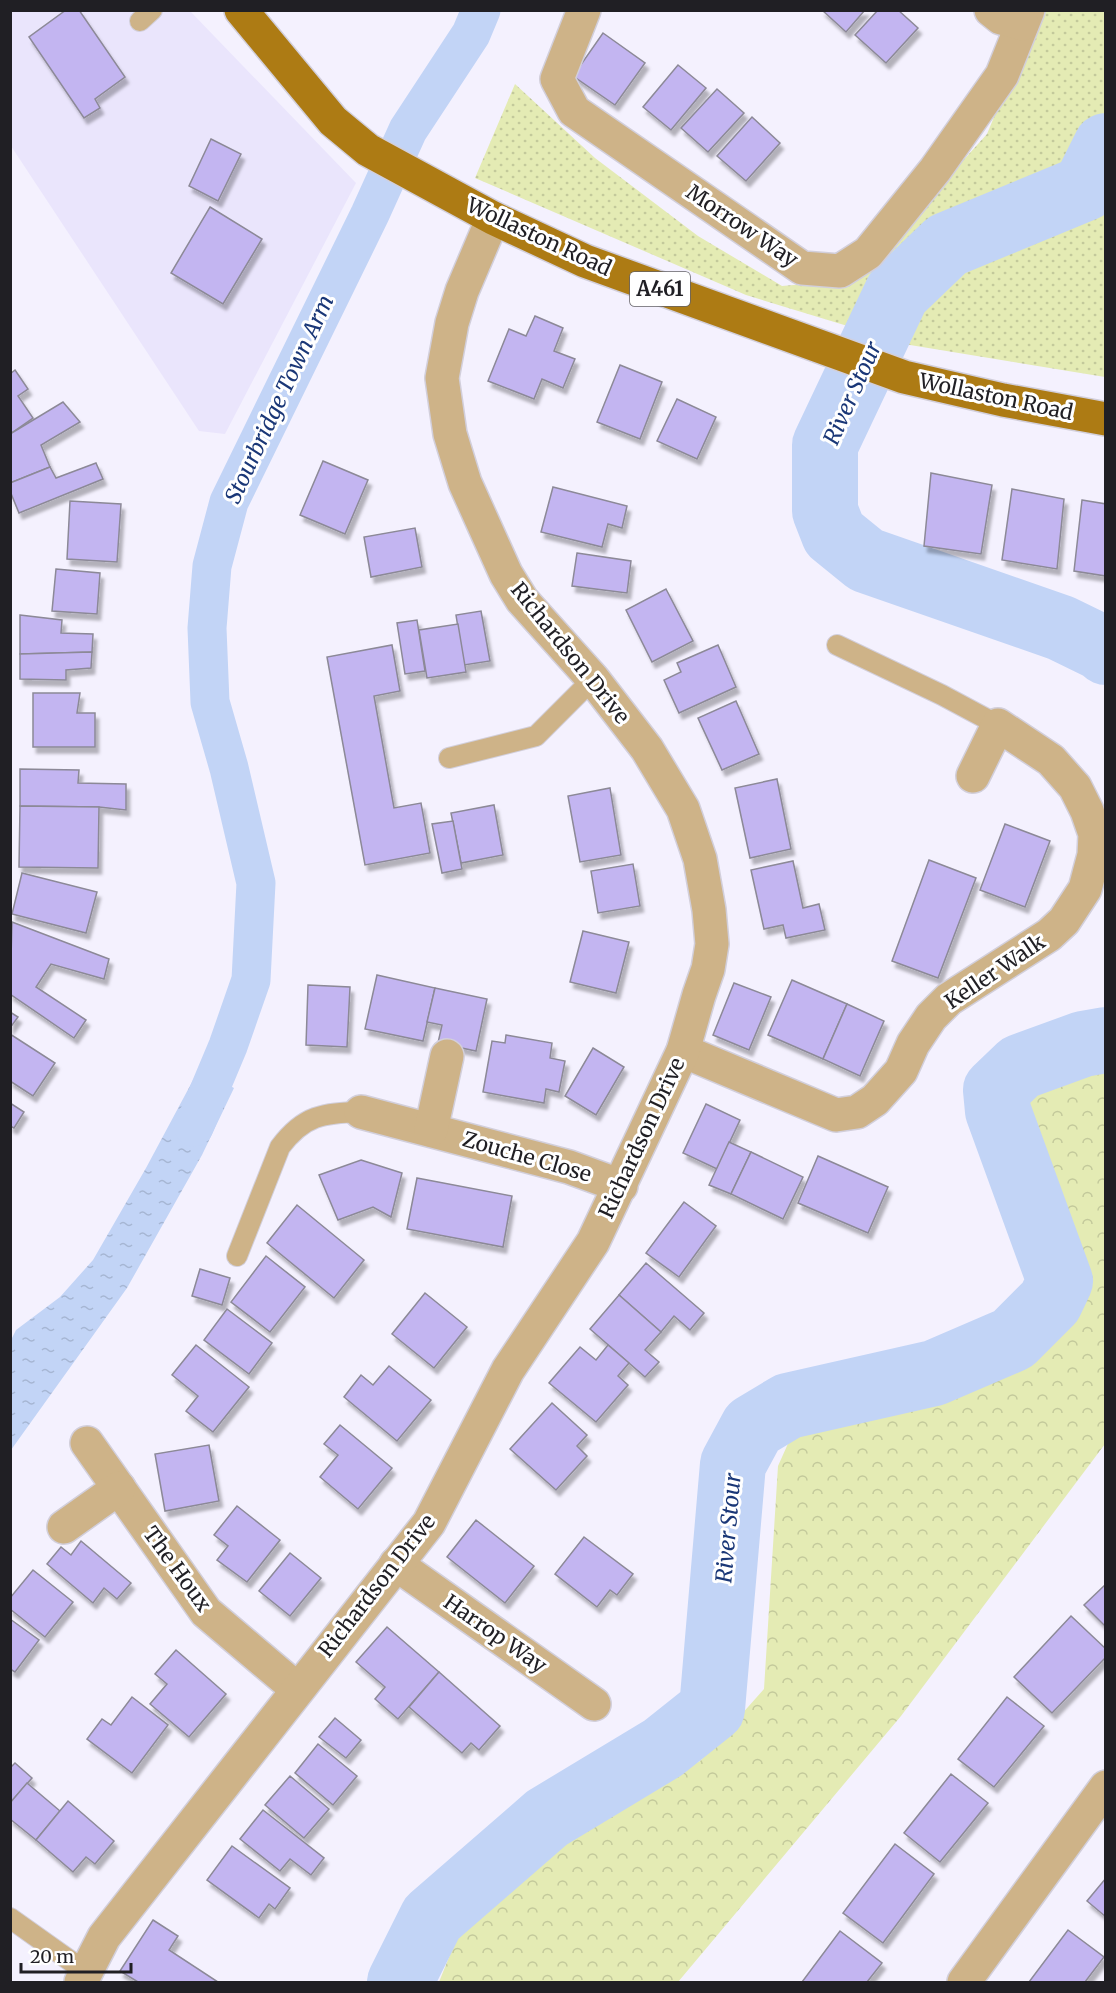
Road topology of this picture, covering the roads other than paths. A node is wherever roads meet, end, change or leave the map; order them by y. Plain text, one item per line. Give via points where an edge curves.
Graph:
1 (241, 10) edge
2 (584, 10) edge
3 (991, 10) edge
4 (1025, 17) edge
5 (493, 218) junction
6 (1106, 419) edge
7 (837, 645) dead end
8 (593, 679) junction
9 (998, 725) junction
10 (449, 758) dead end
11 (973, 776) dead end
12 (683, 1051) junction
13 (447, 1056) dead end
14 (361, 1112) joint
15 (431, 1130) junction
16 (621, 1186) junction
17 (237, 1256) dead end
18 (87, 1443) dead end
19 (119, 1488) junction
20 (64, 1527) dead end
21 (396, 1564) junction
22 (297, 1689) junction
23 (594, 1704) dead end
24 (1106, 1787) edge
25 (10, 1918) edge
26 (84, 1977) edge
27 (964, 1983) edge

1 - 5 main road, Wollaston Road / A461 via 333,121 368,150
2 - 4 street, Morrow Way via 556,79 574,111 802,268 840,271 868,253 935,170 1002,75
3 - 4 street, Morrow Way via 1001,18
5 - 6 main road, Wollaston Road / A461 via 585,261 904,377
5 - 8 street, Richardson Drive via 452,323 442,378 450,434 465,483 506,574 522,600
7 - 9 lane
8 - 10 lane via 536,736
8 - 12 street, Richardson Drive via 647,749 677,799 700,859 712,944
9 - 11 street
9 - 12 street, Keller Walk via 1051,760 1075,787 1095,834 1085,889 1064,921 1050,935 949,999 913,1044 901,1071 875,1100 857,1112 836,1115
12 - 16 street, Richardson Drive
13 - 15 street
14 - 15 street, Zouche Close
14 - 17 lane via 322,1115 292,1131 280,1147
15 - 16 street, Zouche Close via 569,1167
16 - 21 street, Richardson Drive via 593,1242 508,1370 429,1523
18 - 19 street, The Houx
19 - 20 street
19 - 22 street, The Houx via 206,1612
21 - 22 street, Richardson Drive
21 - 23 street, Harrop Way
22 - 26 street, Richardson Drive via 104,1937
24 - 27 street
25 - 26 lane

